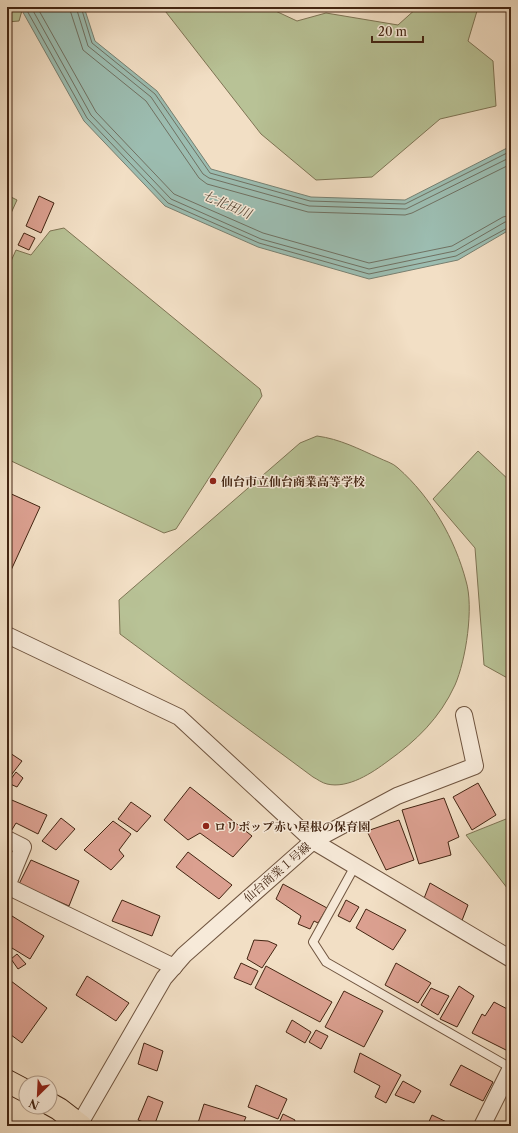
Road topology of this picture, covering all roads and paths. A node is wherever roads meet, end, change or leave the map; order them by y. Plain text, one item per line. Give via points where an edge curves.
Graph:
1 (7, 635) edge
2 (464, 715) dead end
3 (7, 839) edge
4 (313, 841) junction
5 (355, 866) junction
6 (511, 959) edge
7 (174, 967) junction
8 (511, 1068) edge
9 (7, 1081) edge
10 (18, 1087) edge
11 (58, 1108) edge
12 (80, 1125) edge
13 (482, 1126) edge

1 - 4 street, 仙台商業１号線 via 179,717
2 - 4 street via 475,766 397,796
3 - 7 street via 23,847 7,886
4 - 5 street
4 - 7 street, 仙台商業１号線 via 224,918
5 - 6 street
5 - 8 lane via 313,942 326,962
7 - 12 street, 仙台商業１号線 via 164,978
8 - 13 street
9 - 10 main road
11 - 12 main road

